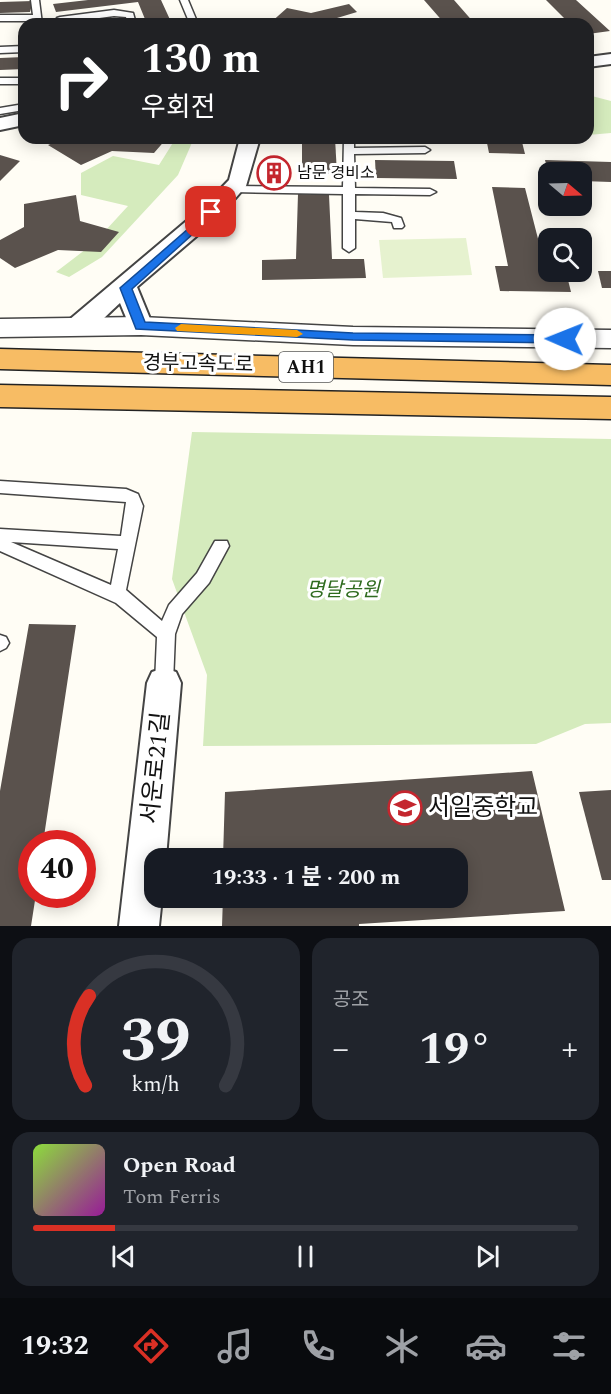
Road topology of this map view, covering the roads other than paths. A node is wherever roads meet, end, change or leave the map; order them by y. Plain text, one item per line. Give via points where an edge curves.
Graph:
1 (35, 0) edge
2 (184, 0) edge
3 (0, 18) edge
4 (38, 18) edge
5 (101, 18) edge
6 (131, 18) edge
7 (192, 18) edge
8 (18, 19) edge
9 (18, 49) edge
10 (0, 50) edge
11 (611, 59) edge
12 (594, 61) edge
13 (0, 81) edge
14 (18, 81) edge
15 (18, 108) edge
16 (0, 111) edge
17 (18, 120) edge
18 (0, 124) edge
19 (248, 144) edge
20 (349, 144) edge
21 (425, 150) dead end
22 (350, 151) junction
23 (233, 189) junction
24 (350, 190) junction
25 (430, 192) dead end
26 (349, 215) junction
27 (398, 226) dead end
28 (349, 248) dead end
29 (126, 288) junction
30 (78, 326) junction
31 (141, 326) junction
32 (0, 328) edge
33 (611, 339) edge
34 (0, 359) edge
35 (611, 375) edge
36 (0, 396) edge
37 (611, 408) edge
38 (0, 487) edge
39 (0, 535) edge
40 (128, 543) junction
41 (0, 544) edge
42 (221, 546) dead end
43 (122, 598) junction
44 (166, 634) junction
45 (164, 683) joint
46 (139, 926) edge

1 - 4 lane
2 - 7 lane
3 - 8 lane
5 - 6 lane via 125,14
9 - 10 lane
11 - 12 street
13 - 14 lane
15 - 16 lane
17 - 18 street
19 - 23 street via 239,182
20 - 22 lane
21 - 22 lane
22 - 24 lane
23 - 24 lane
23 - 29 street
24 - 25 lane
24 - 26 lane
26 - 27 lane via 383,216 397,220
26 - 28 lane
29 - 30 street
29 - 31 street
30 - 31 street
30 - 32 street
31 - 33 street via 353,336
34 - 35 highway, 경부고속도로 / AH1
36 - 37 highway, 경부고속도로 / AH1
38 - 40 lane via 130,496 135,506
39 - 40 lane
40 - 43 lane via 118,590
41 - 43 lane
42 - 44 lane via 203,578 175,610
43 - 44 lane
44 - 45 lane
45 - 46 street, 서운로21길

